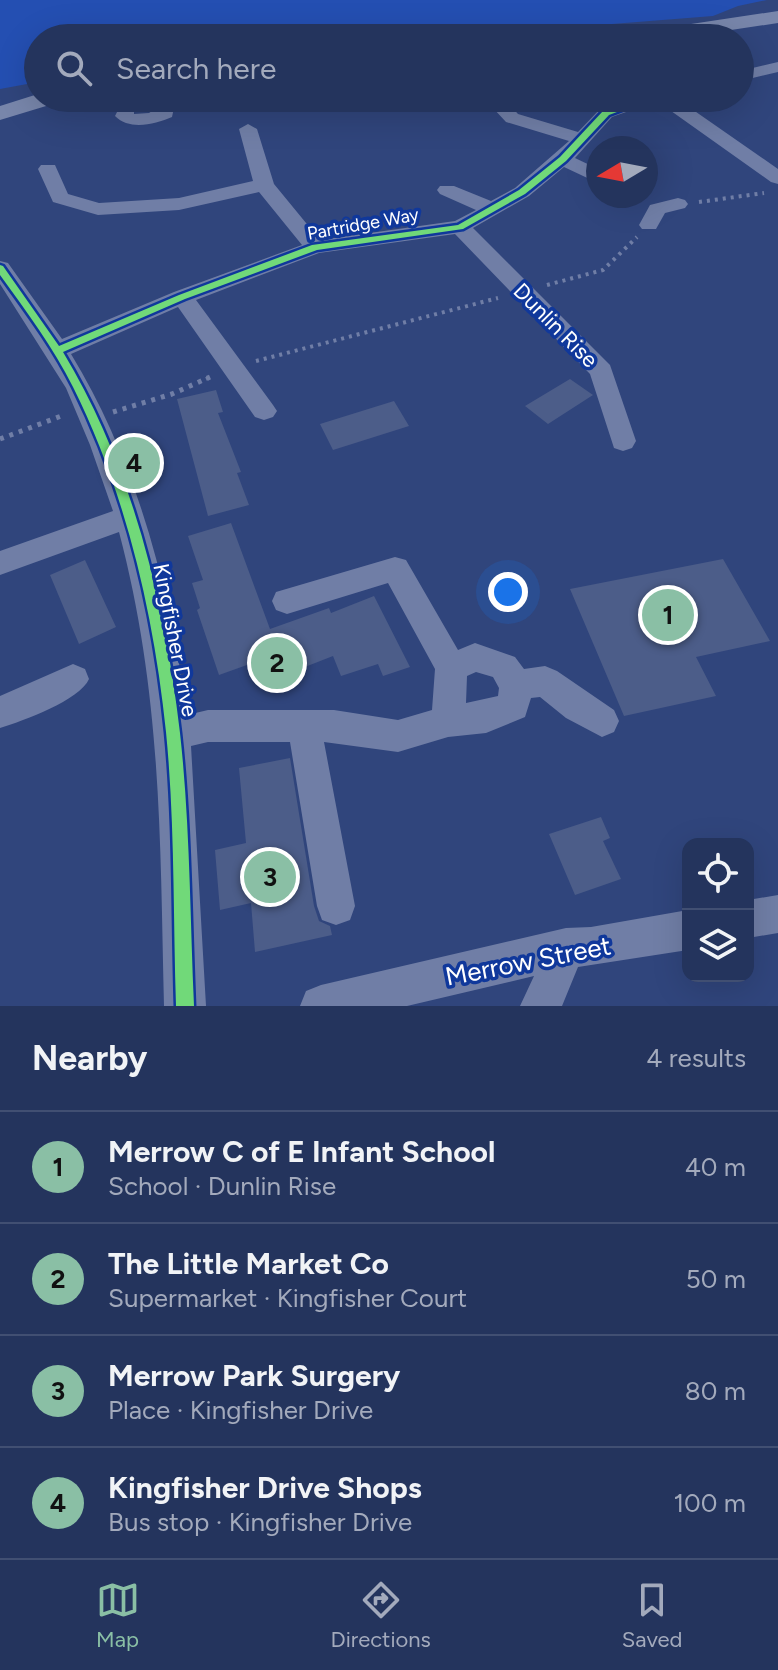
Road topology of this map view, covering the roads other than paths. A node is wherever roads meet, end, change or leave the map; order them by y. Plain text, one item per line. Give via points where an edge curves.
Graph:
1 (778, 17) edge
2 (731, 24) edge
3 (778, 67) edge
4 (754, 73) edge
5 (24, 106) edge
6 (506, 112) edge
7 (609, 112) edge
8 (682, 112) edge
9 (0, 113) edge
10 (248, 129) dead end
11 (579, 138) junction
12 (563, 159) junction
13 (48, 169) dead end
14 (586, 171) edge
15 (264, 185) junction
16 (777, 186) edge
17 (447, 190) dead end
18 (678, 204) road end
19 (645, 208) edge
20 (491, 209) junction
21 (460, 227) junction
22 (315, 247) junction
23 (0, 268) edge
24 (182, 297) junction
25 (58, 350) junction
26 (264, 411) dead end
27 (623, 441) dead end
28 (129, 517) junction
29 (0, 563) edge
30 (287, 601) dead end
31 (451, 668) junction
32 (73, 679) dead end
33 (516, 685) junction
34 (0, 712) edge
35 (448, 721) junction
36 (602, 721) dead end
37 (304, 726) junction
38 (173, 734) junction
39 (336, 906) dead end
40 (778, 914) edge
41 (754, 918) edge
42 (682, 931) edge
43 (566, 948) junction
44 (185, 1006) edge
45 (321, 1006) edge
46 (541, 1006) edge

1 - 2 main road
3 - 4 street
5 - 9 main road
6 - 11 street
7 - 11 street, Partridge Way
8 - 16 street
10 - 15 street
11 - 12 street, Partridge Way
12 - 14 street
12 - 20 street, Partridge Way
13 - 15 street via 60,198 98,209 179,204
15 - 22 street
17 - 20 street
18 - 19 street via 653,217
20 - 21 street, Partridge Way
21 - 22 street, Partridge Way
21 - 27 street, Dunlin Rise via 601,371
22 - 24 street, Partridge Way
23 - 25 street, Kingfisher Drive
24 - 25 street, Partridge Way
24 - 26 street
25 - 28 street, Kingfisher Drive via 90,412
28 - 29 street
28 - 38 street, Kingfisher Drive via 155,617
30 - 31 street via 395,569
31 - 33 street via 475,657 504,667
31 - 35 street
32 - 34 street
33 - 35 street via 513,706 486,717
33 - 36 street via 545,681
35 - 37 street via 398,736
37 - 38 street via 208,726
37 - 39 street
38 - 44 street, Kingfisher Drive
40 - 41 street
42 - 43 street, Merrow Street
43 - 45 street, Merrow Street
43 - 46 street

